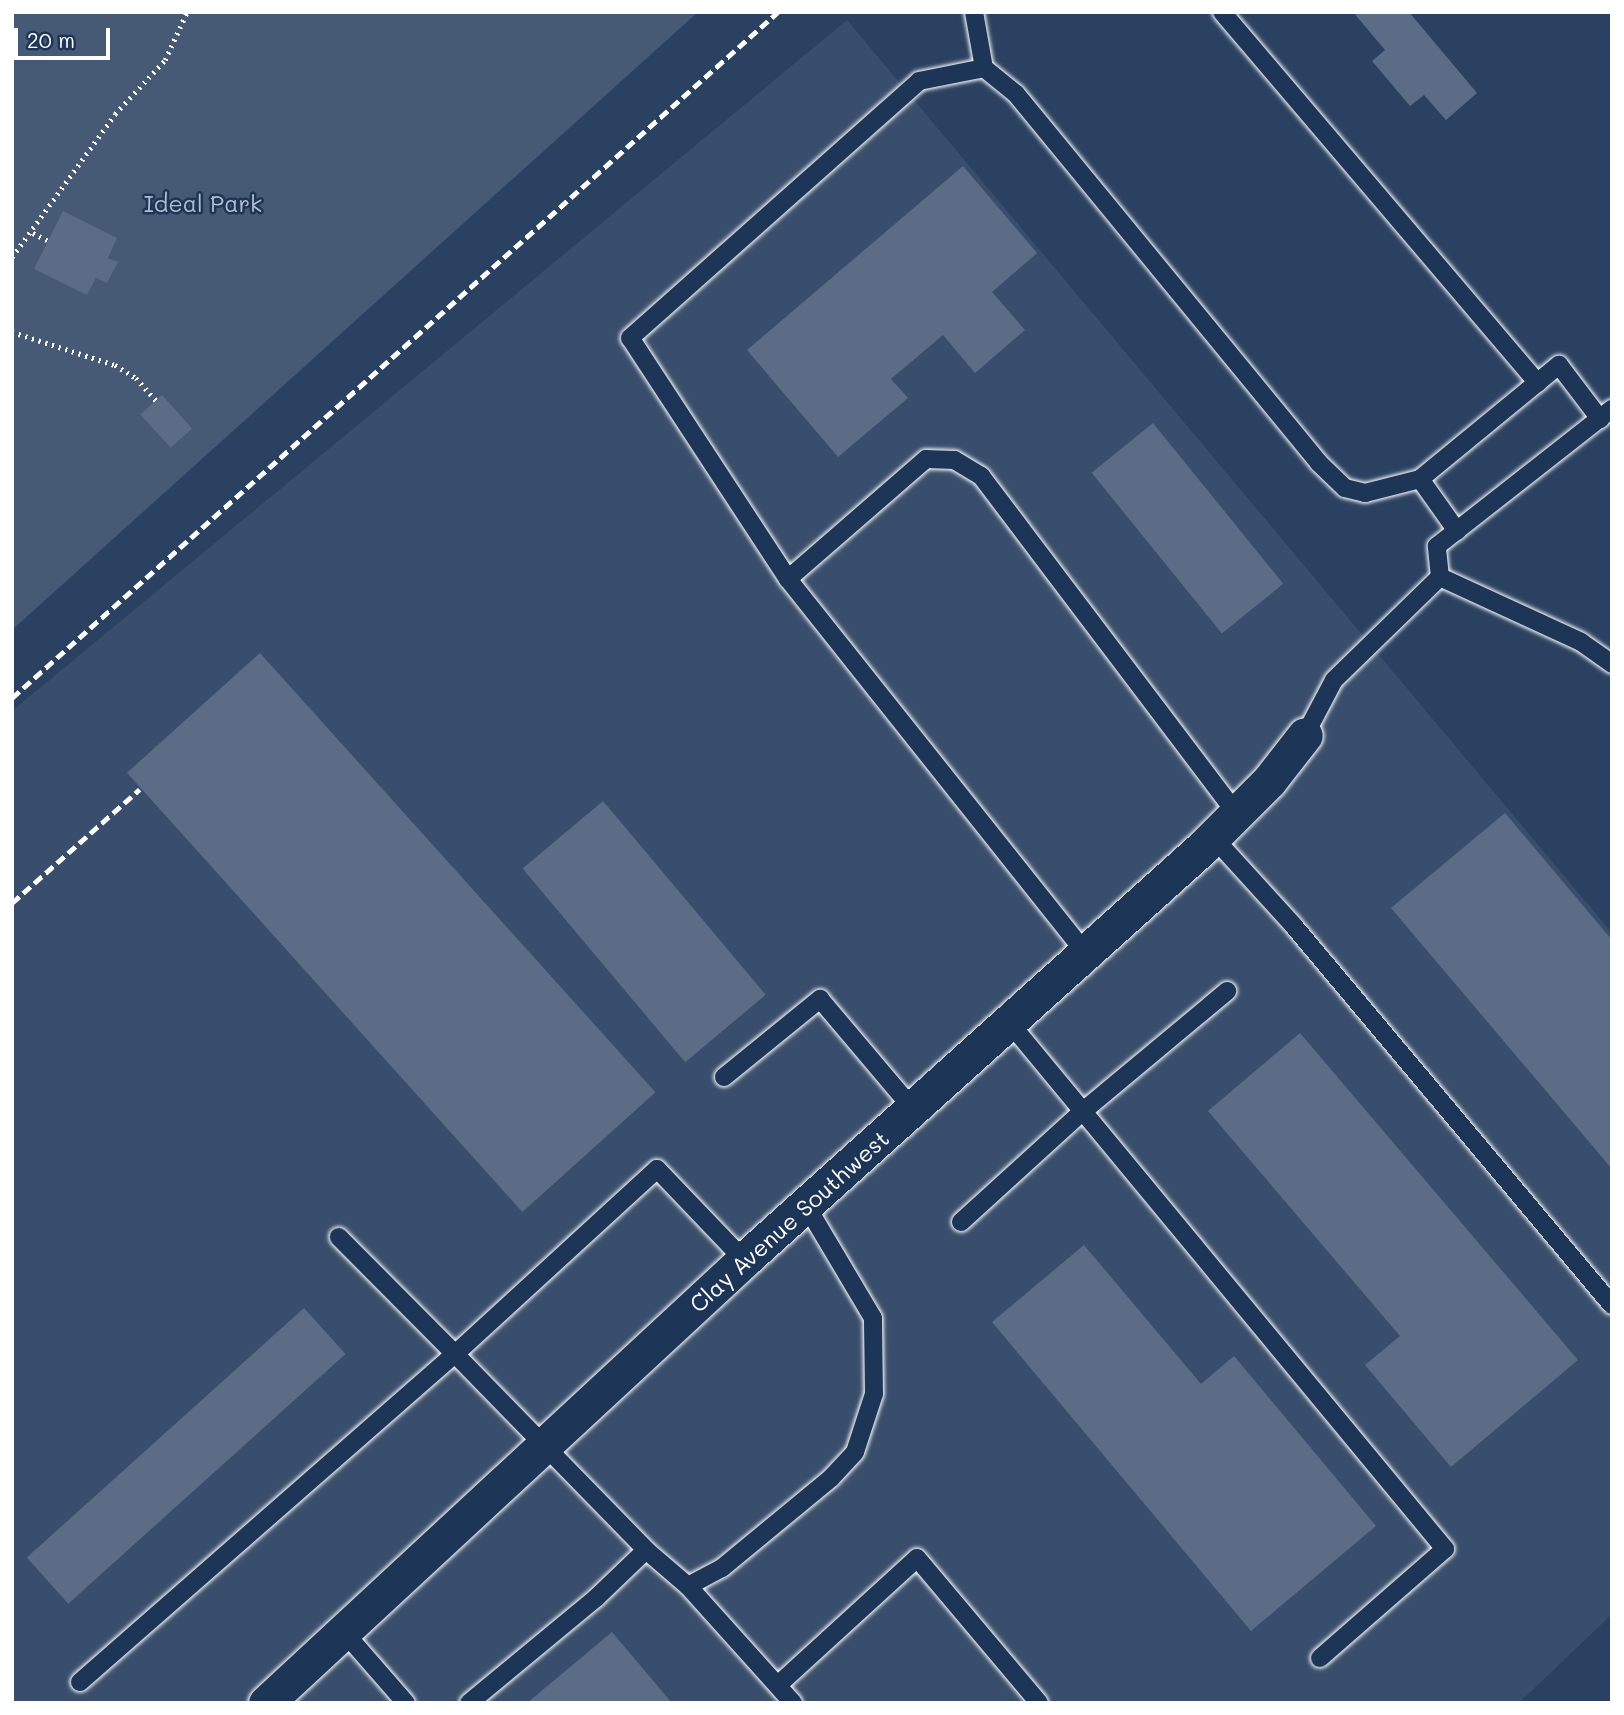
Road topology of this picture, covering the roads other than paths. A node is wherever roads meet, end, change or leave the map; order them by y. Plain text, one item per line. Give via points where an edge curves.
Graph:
1 (974, 12) edge
2 (1222, 12) edge
3 (984, 68) junction
4 (1538, 383) junction
5 (1606, 414) edge
6 (1420, 479) junction
7 (1457, 530) junction
8 (1440, 577) junction
9 (788, 579) junction
10 (1612, 664) edge
11 (1305, 734) joint
12 (1225, 825) junction
13 (1086, 953) junction
14 (1227, 991) dead end
15 (1009, 1022) junction
16 (724, 1077) dead end
17 (913, 1109) junction
18 (1082, 1112) junction
19 (806, 1205) junction
20 (961, 1222) dead end
21 (339, 1237) dead end
22 (744, 1260) junction
23 (1612, 1305) edge
24 (455, 1354) junction
25 (545, 1444) junction
26 (646, 1550) junction
27 (688, 1586) junction
28 (344, 1632) junction
29 (1320, 1658) dead end
30 (80, 1682) dead end
31 (778, 1685) junction
32 (266, 1703) edge
33 (406, 1703) edge
34 (470, 1703) edge
35 (793, 1703) edge
36 (1039, 1703) edge

1 - 3 lane
2 - 4 lane
3 - 6 lane via 1017,94 1319,463 1345,488 1365,493
3 - 9 lane via 919,81 630,338
4 - 5 lane via 1559,365
4 - 6 lane
5 - 7 lane
6 - 7 lane
7 - 8 lane via 1437,546
8 - 10 lane via 1581,642
8 - 11 lane via 1334,680
9 - 12 lane via 926,459 954,460 981,476
9 - 13 lane
11 - 12 street, Clay Avenue Southwest
12 - 13 street, Clay Avenue Southwest
12 - 23 lane via 1293,925
13 - 15 street, Clay Avenue Southwest
14 - 18 lane
15 - 17 street, Clay Avenue Southwest
15 - 18 lane
16 - 17 lane via 820,999
17 - 19 street, Clay Avenue Southwest
18 - 20 lane
18 - 29 lane via 1445,1549
19 - 22 street, Clay Avenue Southwest
19 - 27 lane via 873,1318 871,1403 855,1452 831,1478 750,1547
21 - 24 lane
22 - 24 lane via 657,1169
22 - 25 street, Clay Avenue Southwest
24 - 25 lane
24 - 30 lane
25 - 26 lane
25 - 28 street, Clay Avenue Southwest
26 - 27 lane
26 - 34 lane
27 - 31 lane
28 - 32 street, Clay Avenue Southwest
28 - 33 lane
31 - 35 lane
31 - 36 lane via 917,1558

